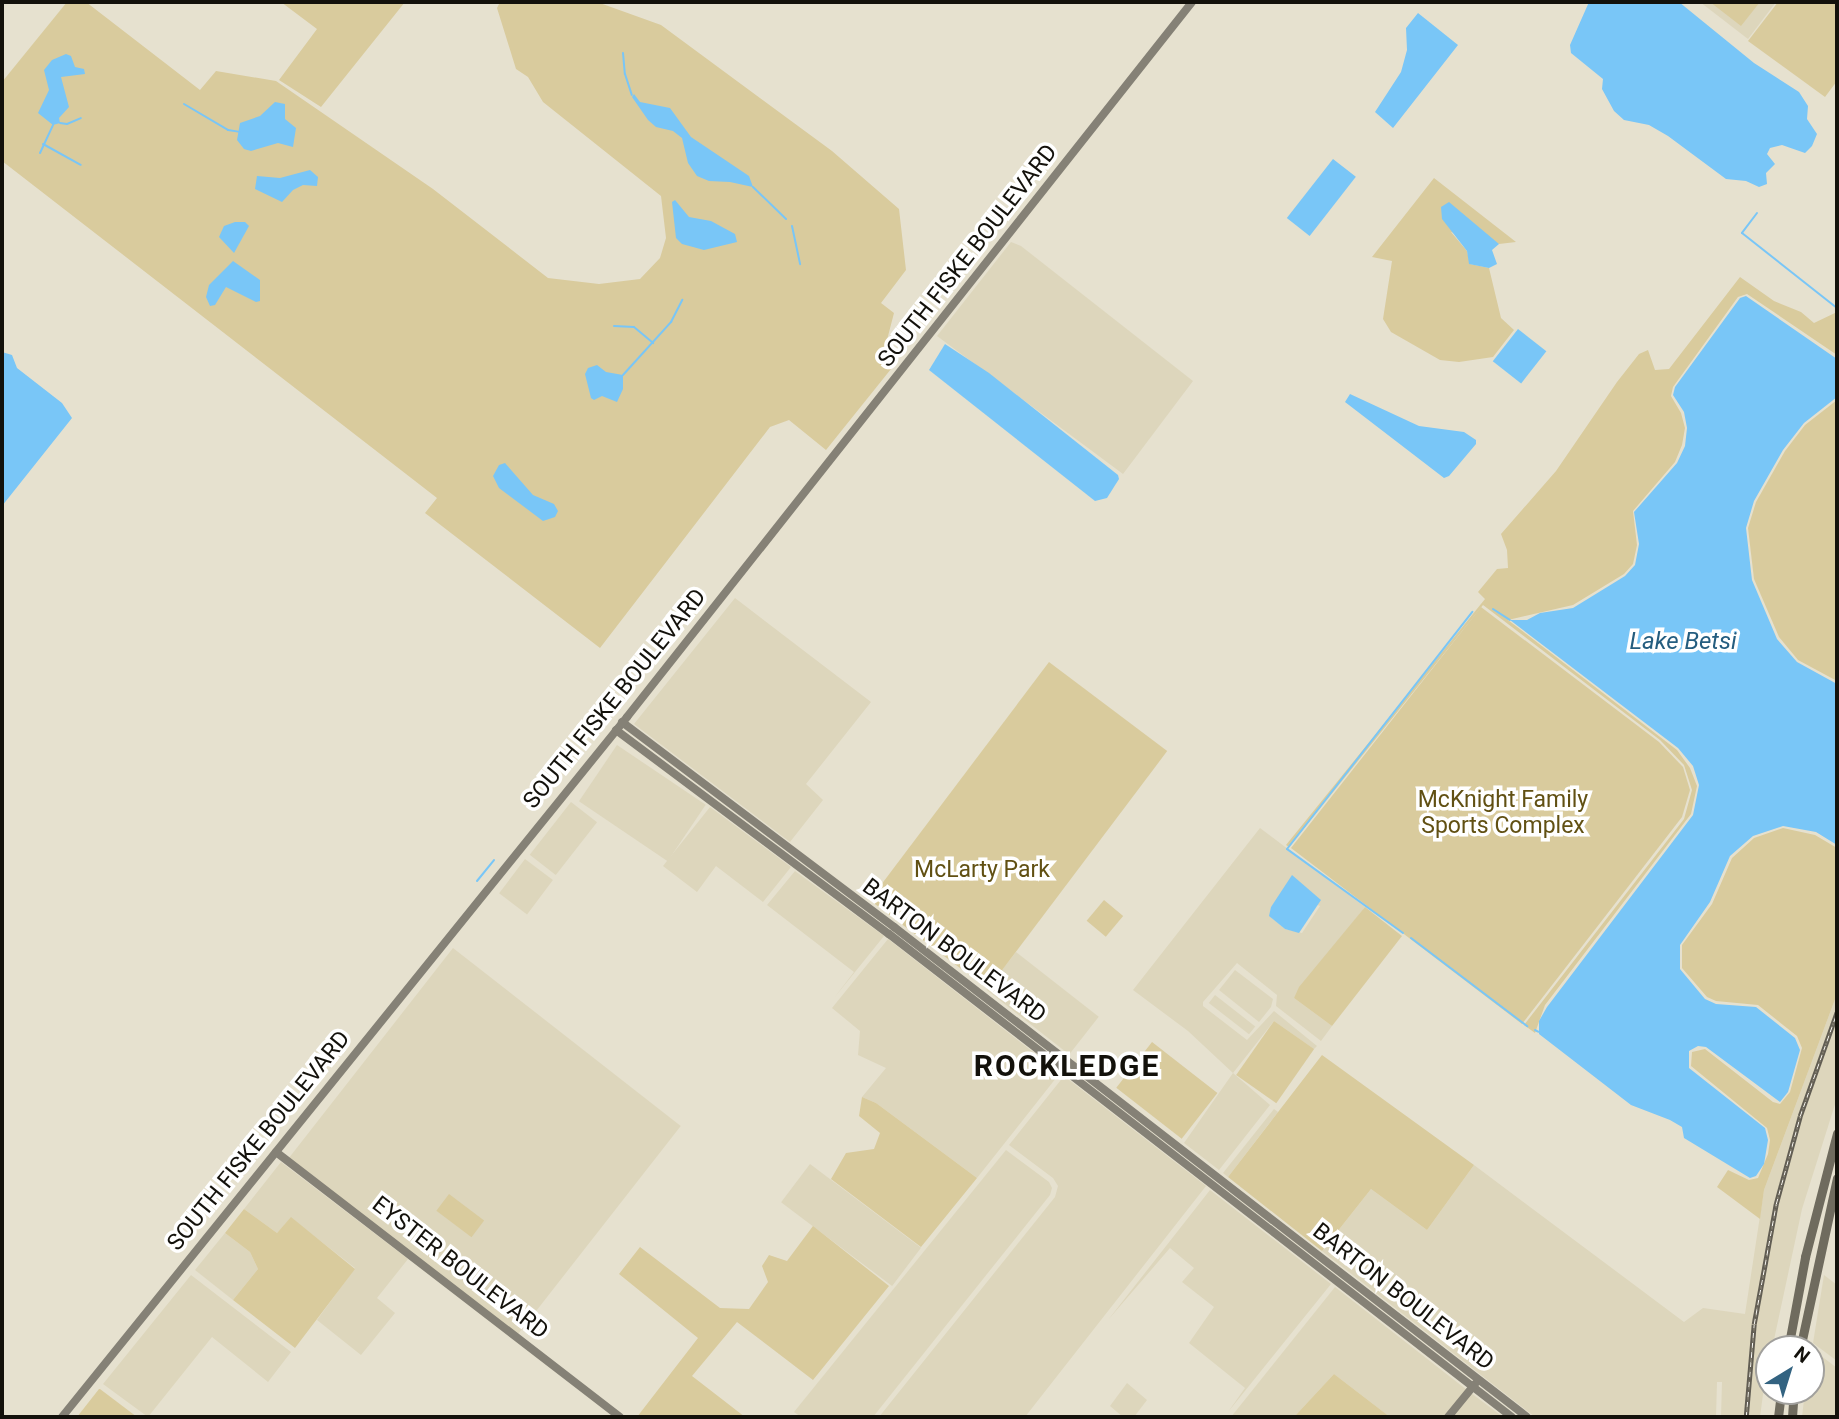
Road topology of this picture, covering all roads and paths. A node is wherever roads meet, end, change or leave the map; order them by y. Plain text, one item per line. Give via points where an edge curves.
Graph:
1 (1192, 2) edge
2 (622, 722) junction
3 (616, 730) junction
4 (688, 772) junction
5 (670, 773) junction
6 (1010, 1022) junction
7 (1141, 1118) junction
8 (1135, 1126) junction
9 (1837, 1133) edge
10 (276, 1152) junction
11 (1837, 1178) edge
12 (1257, 1219) junction
13 (1288, 1231) junction
14 (1293, 1247) junction
15 (1312, 1251) junction
16 (1394, 1326) junction
17 (1791, 1335) edge
18 (1803, 1335) edge
19 (1424, 1337) junction
20 (1476, 1383) junction
21 (62, 1417) edge
22 (620, 1417) edge
23 (1448, 1417) edge
24 (1512, 1417) edge
25 (1527, 1417) edge

1 - 2 main road, SOUTH FISKE BOULEVARD
2 - 3 main road, SOUTH FISKE BOULEVARD
2 - 4 main road, BARTON BOULEVARD
3 - 5 main road, BARTON BOULEVARD
3 - 10 main road, SOUTH FISKE BOULEVARD
4 - 5 main road
4 - 6 main road, BARTON BOULEVARD
5 - 6 main road, BARTON BOULEVARD
6 - 7 main road, BARTON BOULEVARD
6 - 8 main road, BARTON BOULEVARD
7 - 8 main road
7 - 13 main road, BARTON BOULEVARD
8 - 12 main road, BARTON BOULEVARD
9 - 17 main road
10 - 21 main road, SOUTH FISKE BOULEVARD
10 - 22 main road, EYSTER BOULEVARD
11 - 18 main road
12 - 13 main road
12 - 14 main road, BARTON BOULEVARD
13 - 15 main road, BARTON BOULEVARD
14 - 15 main road
14 - 16 main road, BARTON BOULEVARD
15 - 19 main road, BARTON BOULEVARD
16 - 19 main road via 1402,1325
16 - 20 main road, BARTON BOULEVARD
19 - 20 main road, BARTON BOULEVARD
20 - 23 main road
20 - 24 main road, BARTON BOULEVARD
20 - 25 main road, BARTON BOULEVARD

